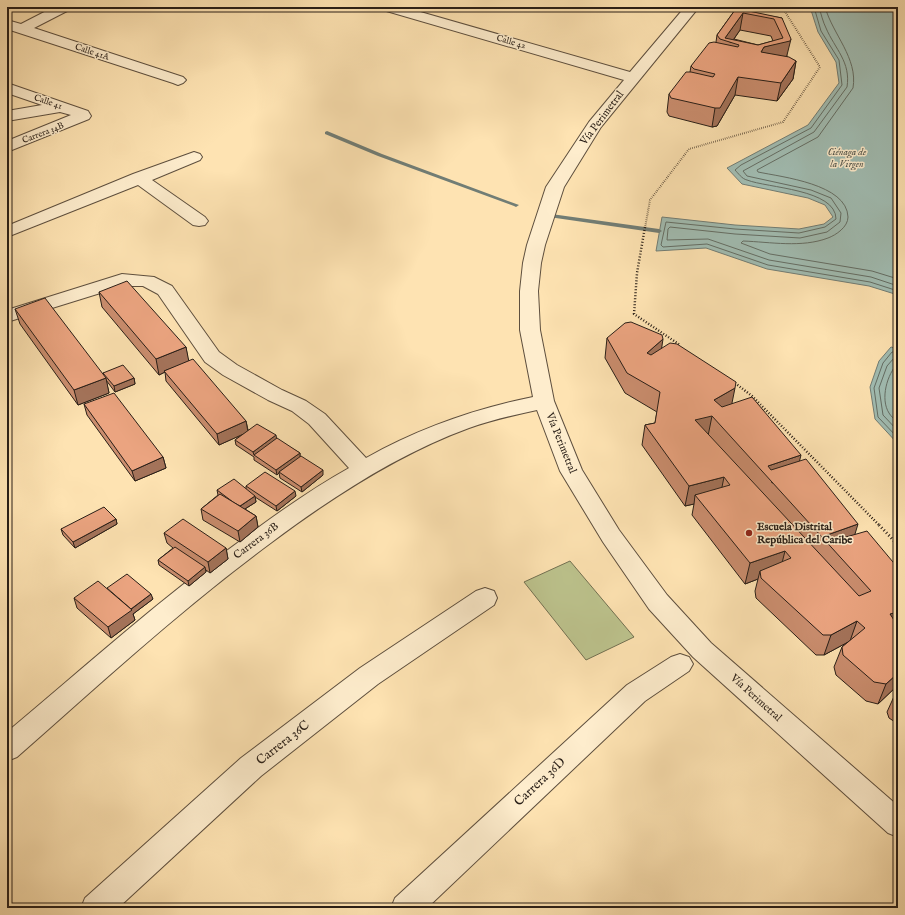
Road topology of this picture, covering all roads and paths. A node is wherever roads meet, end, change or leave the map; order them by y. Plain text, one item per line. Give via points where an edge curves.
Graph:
1 (64, 7) edge
2 (388, 7) edge
3 (692, 7) edge
4 (782, 7) edge
5 (7, 24) edge
6 (22, 29) junction
7 (633, 78) junction
8 (178, 80) dead end
9 (7, 88) edge
10 (62, 107) junction
11 (7, 116) edge
12 (79, 119) joint
13 (7, 147) edge
14 (194, 156) dead end
15 (139, 178) junction
16 (199, 221) dead end
17 (7, 232) edge
18 (7, 316) edge
19 (684, 348) edge
20 (734, 383) edge
21 (544, 401) junction
22 (363, 469) junction
23 (898, 545) edge
24 (484, 598) dead end
25 (680, 664) dead end
26 (7, 749) edge
27 (898, 824) edge
28 (96, 908) edge
29 (406, 908) edge

1 - 6 street
2 - 7 street, Calle 42
3 - 7 street, Vía Perimetral
4 - 19 path via 820,67 783,122 689,149 650,200 637,273 634,314
5 - 6 street, Calle 41A
6 - 8 street, Calle 41A
7 - 21 street, Vía Perimetral via 595,125 555,187 536,245 529,291 530,330
9 - 10 street, Calle 41
10 - 11 street
10 - 12 street, Calle 41 via 82,114
12 - 13 street, Carrera 34B
14 - 15 street
15 - 16 street
15 - 17 street
18 - 22 street via 122,280 147,281 165,290 212,357 230,370 299,406 317,419
20 - 23 path via 752,396
21 - 22 street, Carrera 36B via 455,424 403,447
21 - 27 street, Vía Perimetral via 571,471 611,536 658,602 702,650
22 - 26 street, Carrera 36B via 291,515 202,582
24 - 28 street, Carrera 36C via 369,676 251,767
25 - 29 street, Carrera 36D via 636,693

